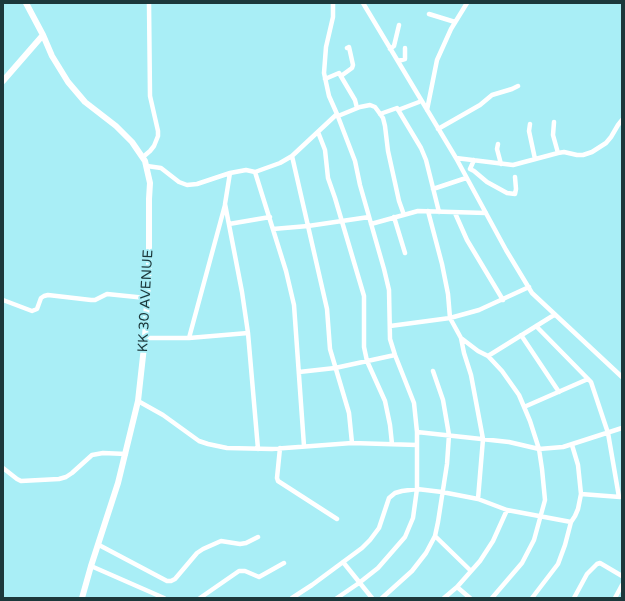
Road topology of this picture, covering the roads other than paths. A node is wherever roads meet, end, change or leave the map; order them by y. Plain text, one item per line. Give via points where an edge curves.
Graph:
1 (26, 3) edge
2 (149, 3) edge
3 (333, 3) edge
4 (362, 3) edge
5 (466, 3) edge
6 (429, 14) dead end
7 (455, 22) junction
8 (399, 25) dead end
9 (42, 35) junction
10 (348, 48) dead end
11 (405, 48) dead end
12 (390, 49) junction
13 (398, 61) junction
14 (341, 76) junction
15 (325, 79) junction
16 (3, 81) edge
17 (518, 86) dead end
18 (419, 102) dead end
19 (357, 108) junction
20 (398, 110) junction
21 (427, 110) junction
22 (380, 114) junction
23 (338, 115) junction
24 (622, 120) edge
25 (554, 122) dead end
26 (530, 124) dead end
27 (438, 129) junction
28 (318, 132) junction
29 (498, 144) dead end
30 (558, 153) junction
31 (292, 156) junction
32 (143, 157) junction
33 (456, 158) junction
34 (535, 159) junction
35 (474, 160) junction
36 (501, 164) junction
37 (146, 166) junction
38 (255, 172) junction
39 (230, 173) junction
40 (515, 177) dead end
41 (466, 178) junction
42 (433, 188) junction
43 (225, 204) junction
44 (428, 211) junction
45 (439, 212) junction
46 (455, 213) junction
47 (486, 213) junction
48 (404, 215) junction
49 (270, 217) junction
50 (369, 217) junction
51 (394, 217) junction
52 (342, 221) junction
53 (229, 224) junction
54 (371, 224) junction
55 (308, 226) junction
56 (273, 229) junction
57 (405, 253) dead end
58 (529, 287) junction
59 (146, 298) junction
60 (3, 300) edge
61 (503, 300) junction
62 (554, 314) junction
63 (450, 318) junction
64 (390, 326) junction
65 (536, 326) junction
66 (248, 333) junction
67 (522, 335) junction
68 (145, 338) junction
69 (189, 338) junction
70 (461, 338) junction
71 (395, 355) junction
72 (488, 356) junction
73 (367, 361) junction
74 (335, 368) junction
75 (433, 371) dead end
76 (299, 372) junction
77 (622, 377) edge
78 (588, 379) junction
79 (559, 392) junction
80 (138, 401) junction
81 (524, 407) junction
82 (622, 428) edge
83 (417, 432) junction
84 (608, 433) junction
85 (449, 435) junction
86 (484, 439) junction
87 (352, 442) junction
88 (392, 444) junction
89 (417, 445) junction
90 (572, 445) junction
91 (304, 446) junction
92 (280, 448) junction
93 (258, 449) junction
94 (539, 449) junction
95 (126, 454) junction
96 (3, 468) edge
97 (417, 489) junction
98 (442, 492) junction
99 (581, 494) junction
100 (620, 497) edge
101 (478, 499) junction
102 (507, 510) junction
103 (541, 517) junction
104 (337, 519) dead end
105 (571, 522) junction
106 (435, 536) junction
107 (258, 537) dead end
108 (99, 545) junction
109 (343, 562) junction
110 (284, 563) dead end
111 (91, 566) junction
112 (471, 571) junction
113 (622, 576) edge
114 (359, 583) junction
115 (622, 584) edge
116 (457, 587) junction
117 (82, 598) edge
118 (164, 598) edge
119 (200, 598) edge
120 (292, 598) edge
121 (337, 598) edge
122 (372, 598) edge
123 (382, 598) edge
124 (444, 598) edge
125 (470, 598) edge
126 (492, 598) edge
127 (532, 598) edge
128 (574, 598) edge
129 (615, 598) edge

1 - 9 main road, KK 30 AVENUE
2 - 32 street via 150,96 158,136 154,146
3 - 15 street via 333,17 326,47
4 - 12 street
5 - 7 street
6 - 7 street
7 - 21 street via 435,67
8 - 12 street via 394,46
9 - 16 main road
9 - 32 main road, KK 30 AVENUE via 76,92 125,134
10 - 14 street via 353,65
11 - 13 street via 405,59
12 - 13 street
13 - 21 street
14 - 15 street via 339,73
14 - 19 street
15 - 23 street via 329,96
17 - 27 street via 492,95 480,106
18 - 20 street
19 - 22 street via 370,105
19 - 23 street
20 - 22 street via 397,108
20 - 42 street via 421,148
21 - 27 street
22 - 48 street via 385,126 388,151
23 - 28 street
23 - 50 street via 355,161
24 - 30 street via 612,137 592,152 577,155
25 - 30 street via 553,135
26 - 34 street
27 - 33 street
28 - 31 street
28 - 52 street via 324,150 328,178
29 - 36 street
30 - 34 street
31 - 38 street
31 - 55 street
32 - 37 main road, KK 30 AVENUE
33 - 35 street
33 - 41 street
34 - 36 street via 513,165
35 - 36 street
35 - 40 street via 470,169 507,193 515,194
37 - 39 street via 161,168 187,185
37 - 59 main road, KK 30 AVENUE via 150,183
38 - 39 street via 246,170
38 - 49 street
39 - 43 street
41 - 42 street
41 - 47 street
42 - 45 street
43 - 53 street
43 - 69 street
44 - 45 street
44 - 48 street
44 - 63 street via 442,264
45 - 46 street
46 - 47 street
46 - 61 street via 467,240
47 - 58 street
48 - 51 street
49 - 53 street
49 - 56 street
50 - 52 street
50 - 54 street
51 - 54 street
51 - 57 street
52 - 55 street
52 - 73 street via 364,296
53 - 66 street
54 - 64 street via 389,290
55 - 56 street
55 - 74 street via 328,309 330,349
56 - 76 street via 294,305
58 - 61 street
58 - 62 street via 536,298
59 - 60 street via 107,294 91,300 48,295 41,298 37,309 32,311
59 - 68 main road, KK 30 AVENUE
61 - 63 street
62 - 65 street
62 - 77 street
63 - 64 street
63 - 70 street
64 - 71 street via 390,339
65 - 67 street
65 - 78 street
66 - 69 street
66 - 93 street
67 - 72 street
67 - 79 street
68 - 69 street
68 - 80 main road, KK 30 AVENUE
70 - 72 street
70 - 86 street
71 - 73 street
71 - 83 street via 414,403
72 - 81 street via 502,371
73 - 74 street
73 - 88 street via 385,401
74 - 76 street
74 - 87 street via 349,413
75 - 85 street via 443,400
76 - 91 street
78 - 79 street
78 - 84 street
79 - 81 street
80 - 93 street via 163,415 194,438 208,444 235,449
80 - 95 main road, KK 30 AVENUE
81 - 94 street
82 - 84 street
83 - 85 street
83 - 89 street
84 - 90 street
84 - 100 street
85 - 86 street
85 - 98 street
86 - 94 street
86 - 101 street
87 - 88 street
87 - 91 street
88 - 89 street
89 - 97 street
90 - 94 street
90 - 99 street via 578,466
91 - 92 street
92 - 93 street
92 - 104 street via 278,481
94 - 103 street via 545,500
95 - 96 street via 103,452 92,455 72,473 59,479 21,481
95 - 108 main road, KK 30 AVENUE
97 - 98 street
97 - 109 street via 395,493 389,498 375,534
97 - 114 street via 413,518 405,537 378,568
98 - 101 street
98 - 106 street
99 - 100 street
99 - 105 street
101 - 102 street
102 - 103 street
102 - 112 street via 493,541
103 - 105 street
103 - 126 street via 534,540 522,563
105 - 127 street via 566,545 558,564
106 - 112 street
106 - 123 street via 412,571
107 - 108 street via 240,544 222,541 203,549 171,581
108 - 111 main road, KK 30 AVENUE
109 - 114 street
109 - 120 street
110 - 119 street via 259,577 239,571
111 - 117 main road, KK 30 AVENUE
111 - 118 street
112 - 116 street
113 - 128 street via 600,563 597,564 587,574
114 - 121 street
114 - 122 street
115 - 129 street
116 - 124 street
116 - 125 street

